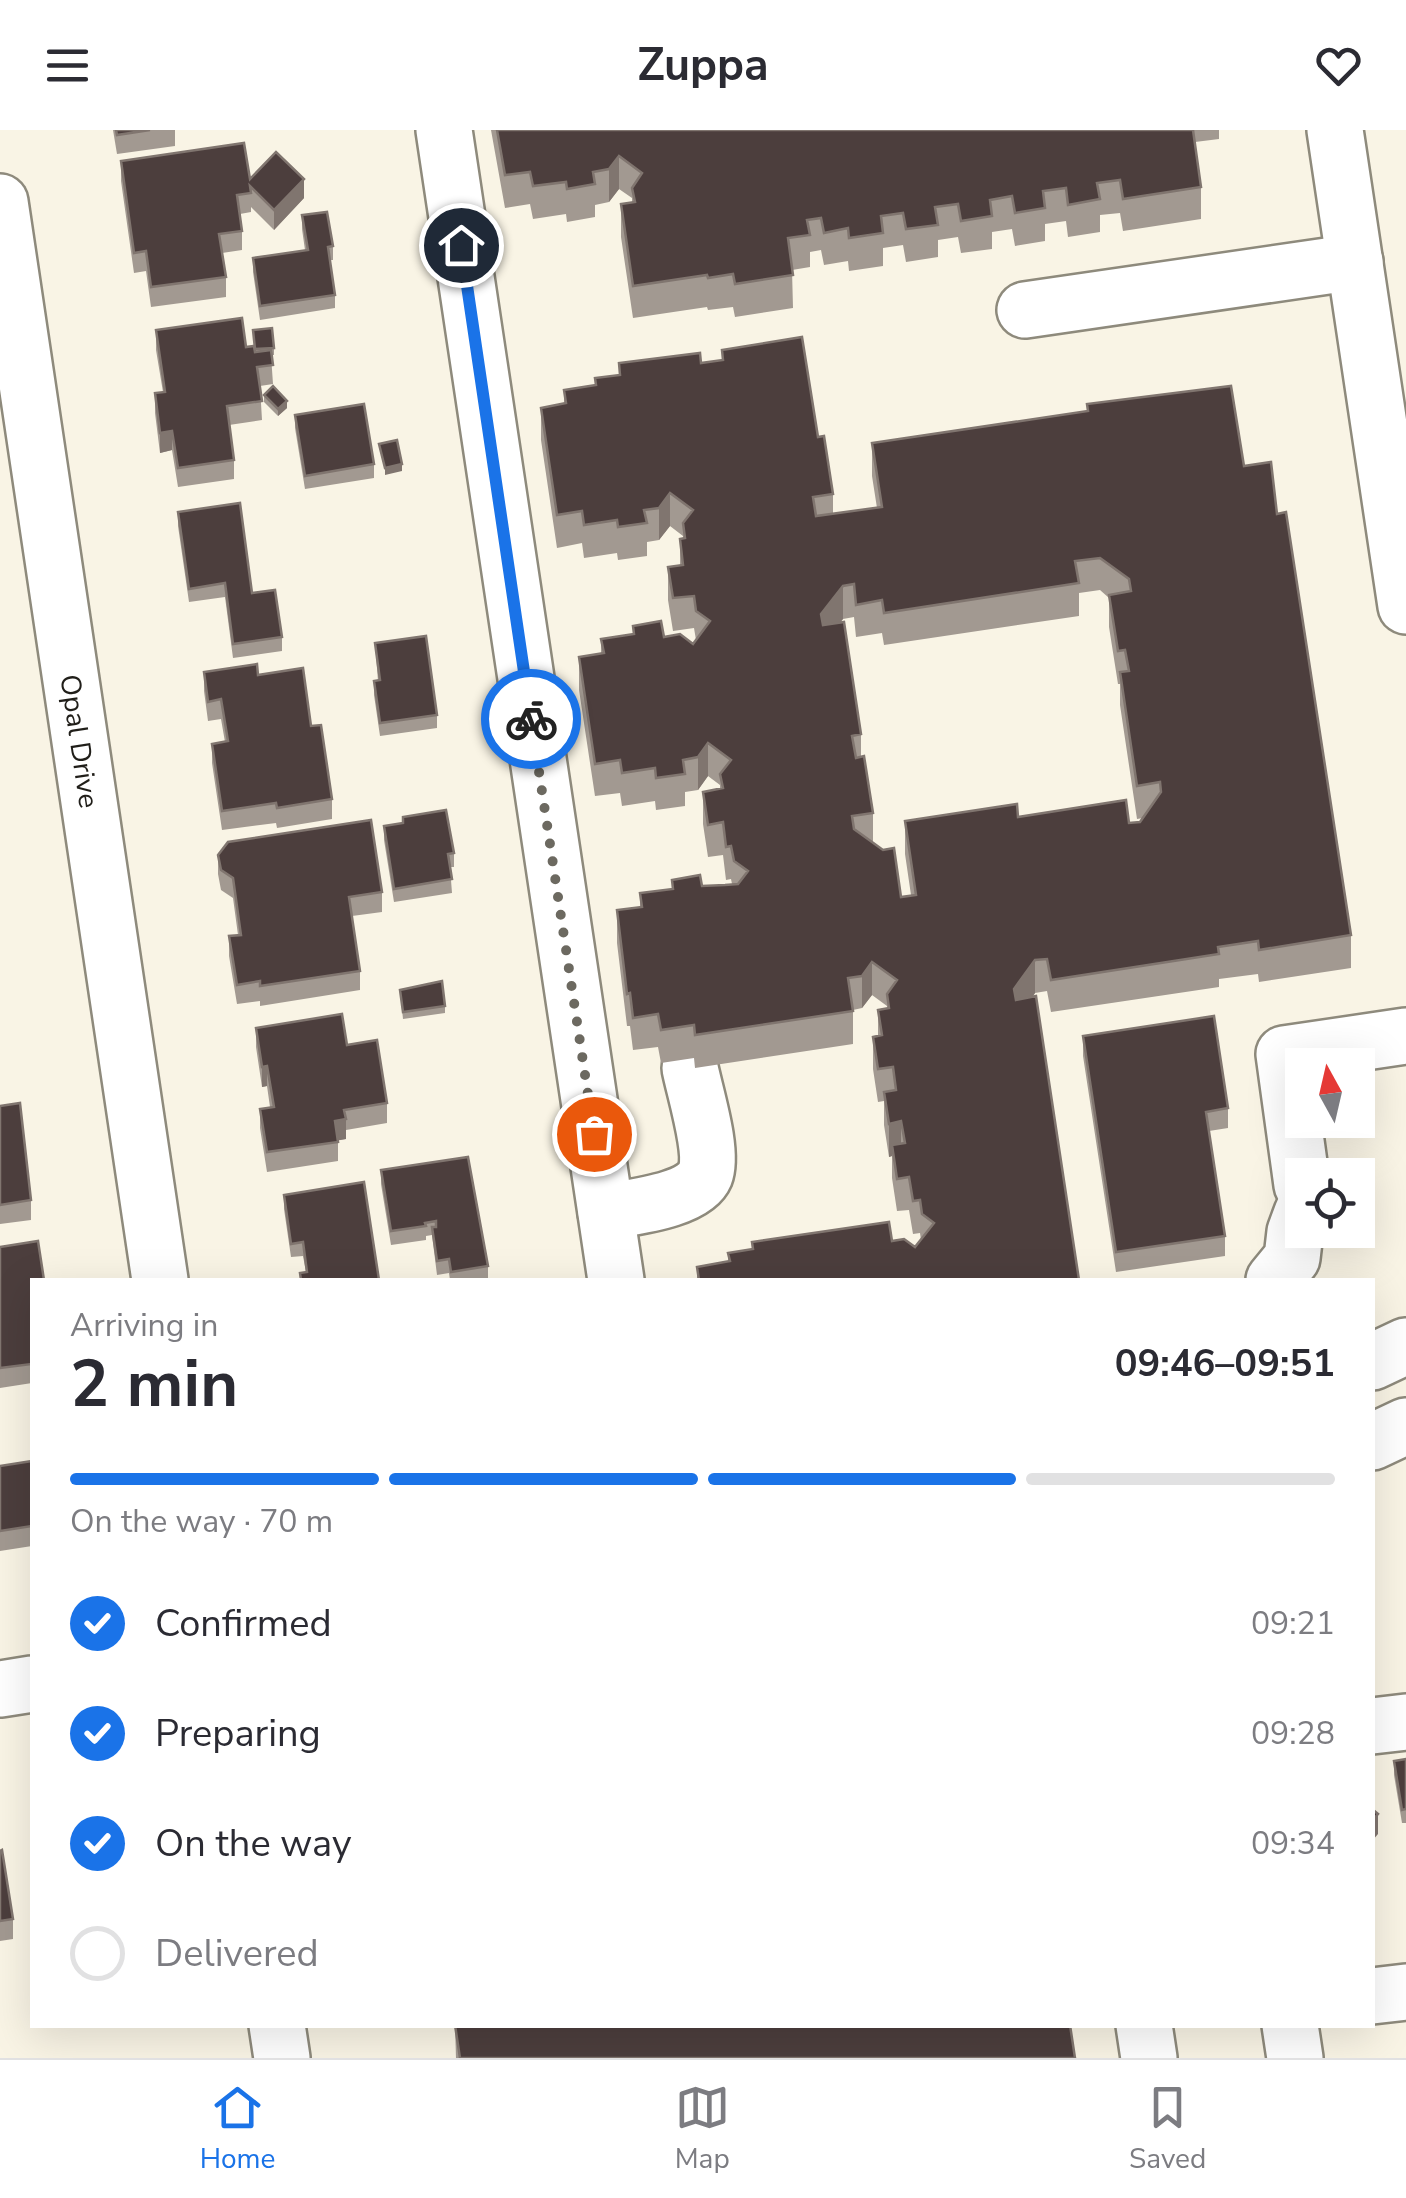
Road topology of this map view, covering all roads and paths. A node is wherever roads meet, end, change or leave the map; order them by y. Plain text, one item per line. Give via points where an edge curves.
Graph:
1 (444, 130) edge
2 (1335, 130) edge
3 (0, 202) edge
4 (1355, 262) junction
5 (1025, 310) dead end
6 (1406, 606) edge
7 (1406, 1036) edge
8 (690, 1068) edge
9 (1298, 1158) edge
10 (606, 1212) junction
11 (1293, 1248) edge
12 (160, 1278) edge
13 (616, 1278) edge
14 (1276, 1278) edge
15 (1406, 1346) edge
16 (1375, 1361) edge
17 (1406, 1426) edge
18 (1375, 1441) edge
19 (30, 1684) edge
20 (0, 1689) edge
21 (1406, 1722) edge
22 (1375, 1726) edge
23 (1406, 1992) edge
24 (1375, 1996) edge
25 (277, 2028) edge
26 (1290, 2028) edge
27 (282, 2058) edge
28 (1294, 2058) edge

1 - 10 street
2 - 4 street
3 - 12 street, Opal Drive
4 - 5 street
4 - 6 street
7 - 9 street via 1284,1054
8 - 10 street via 707,1150 705,1174 674,1197
10 - 13 street
11 - 14 street
15 - 16 street
17 - 18 street
19 - 20 street
21 - 22 street
23 - 24 street
25 - 27 street
26 - 28 street

